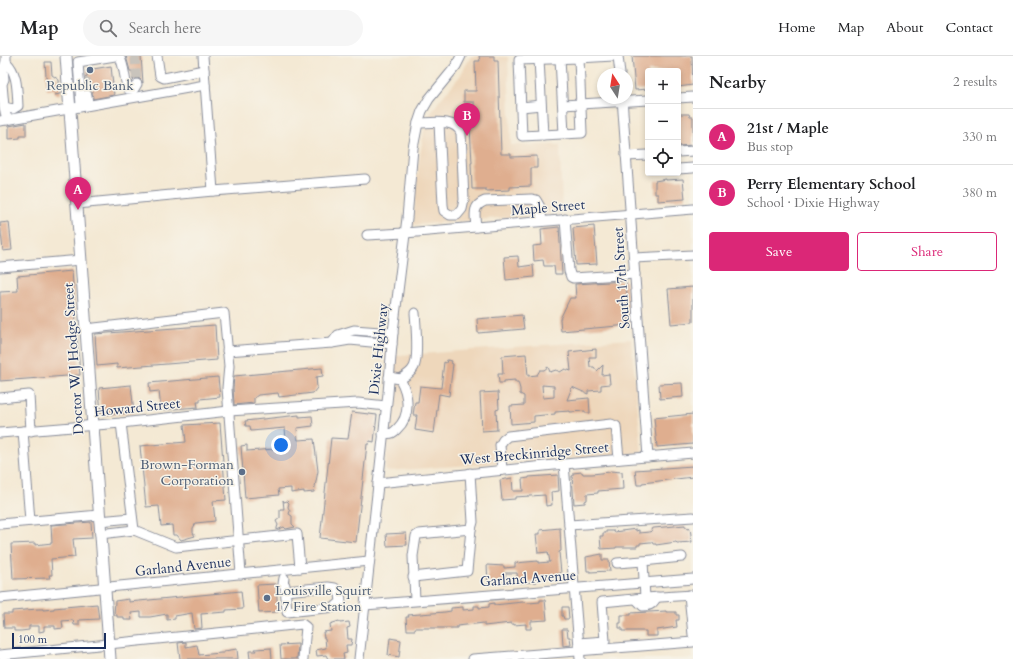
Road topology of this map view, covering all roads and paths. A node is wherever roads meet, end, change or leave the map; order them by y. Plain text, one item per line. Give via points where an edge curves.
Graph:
1 (66, 56) edge
2 (115, 56) edge
3 (119, 56) edge
4 (157, 56) edge
5 (203, 56) edge
6 (461, 56) edge
7 (613, 56) edge
8 (618, 56) edge
9 (560, 58) junction
10 (580, 58) junction
11 (6, 59) edge
12 (539, 59) junction
13 (78, 65) junction
14 (619, 68) edge
15 (204, 70) junction
16 (84, 78) tunnel mouth
17 (137, 84) dead end
18 (205, 85) junction
19 (86, 95) tunnel mouth
20 (693, 97) edge
21 (681, 98) edge
22 (633, 100) edge
23 (645, 100) edge
24 (597, 102) edge
25 (581, 104) junction
26 (622, 104) edge
27 (541, 105) junction
28 (563, 105) junction
29 (81, 106) junction
30 (4, 107) junction
31 (521, 107) junction
32 (4, 120) edge
33 (418, 123) junction
34 (439, 123) junction
35 (564, 134) junction
36 (542, 135) junction
37 (693, 151) edge
38 (681, 152) edge
39 (645, 155) edge
40 (626, 156) junction
41 (693, 168) edge
42 (681, 169) edge
43 (364, 179) dead end
44 (213, 191) junction
45 (77, 204) junction
46 (693, 209) edge
47 (630, 214) junction
48 (565, 219) junction
49 (542, 221) junction
50 (476, 227) junction
51 (405, 233) junction
52 (367, 235) dead end
53 (693, 256) edge
54 (634, 258) junction
55 (81, 260) junction
56 (0, 267) edge
57 (635, 274) junction
58 (415, 313) dead end
59 (86, 329) junction
60 (393, 333) junction
61 (332, 343) junction
62 (392, 344) junction
63 (227, 351) junction
64 (389, 377) junction
65 (400, 379) junction
66 (0, 398) edge
67 (386, 406) junction
68 (228, 411) junction
69 (121, 423) junction
70 (93, 425) junction
71 (27, 431) junction
72 (0, 433) edge
73 (383, 434) junction
74 (693, 453) edge
75 (648, 456) junction
76 (619, 459) junction
77 (564, 464) junction
78 (502, 470) junction
79 (470, 473) junction
80 (378, 483) junction
81 (693, 517) edge
82 (99, 518) junction
83 (132, 518) junction
84 (30, 521) junction
85 (0, 524) edge
86 (569, 525) junction
87 (471, 529) junction
88 (134, 530) junction
89 (100, 534) junction
90 (238, 541) junction
91 (682, 557) dead end
92 (643, 561) junction
93 (369, 562) junction
94 (617, 563) dead end
95 (300, 568) junction
96 (241, 574) junction
97 (413, 577) junction
98 (693, 579) edge
99 (284, 581) junction
100 (644, 583) junction
101 (105, 588) junction
102 (574, 588) junction
103 (691, 595) edge
104 (0, 598) edge
105 (640, 598) junction
106 (415, 600) junction
107 (365, 605) junction
108 (693, 635) edge
109 (693, 642) edge
110 (109, 644) junction
111 (579, 651) edge
112 (0, 655) edge
113 (110, 659) edge
114 (303, 659) edge
115 (359, 659) edge
116 (473, 659) edge

1 - 29 main road, Doctor W J Hodge Street
2 - 13 street
3 - 17 street via 128,89 134,89
4 - 15 street via 160,76 164,78
5 - 15 street
6 - 33 street, Dixie Highway via 429,99
7 - 10 street
8 - 14 street
9 - 10 street
9 - 12 street
9 - 28 street
10 - 25 street
11 - 30 street via 3,69
11 - 30 street via 13,69 18,106 13,109
12 - 27 street
12 - 31 street via 519,60
13 - 16 street
13 - 29 street
15 - 18 street
18 - 29 street
18 - 44 street
19 - 29 street
20 - 21 street
22 - 23 street
24 - 25 street
25 - 28 street
25 - 35 street via 582,134
26 - 40 street, South 17th Street
27 - 31 street
27 - 36 street
28 - 35 street
29 - 32 street
29 - 45 main road, Doctor W J Hodge Street
30 - 32 street
31 - 36 street via 522,136
33 - 34 street
33 - 51 street, Dixie Highway via 411,162
34 - 34 street via 456,125 461,133 464,200 462,210 457,215 450,215 444,211
35 - 36 street
37 - 38 street
39 - 40 street
40 - 47 street, South 17th Street
41 - 42 street
43 - 44 street
44 - 45 street
45 - 55 main road, Doctor W J Hodge Street
46 - 47 street, Maple Street
47 - 48 street, Maple Street
47 - 54 street, South 17th Street
48 - 49 street, Maple Street
48 - 57 street via 571,276 574,278
49 - 50 street, Maple Street
49 - 50 street via 536,200 485,201 476,209
50 - 51 street, Maple Street
51 - 52 street, Maple Street
51 - 60 street, Dixie Highway
53 - 54 street
54 - 57 street, South 17th Street
55 - 56 street
55 - 59 main road, Doctor W J Hodge Street
57 - 75 street, South 17th Street
58 - 65 street via 415,366 409,374
59 - 63 street via 224,313
59 - 70 main road, Doctor W J Hodge Street
60 - 61 street via 354,330 338,335
60 - 62 street, Dixie Highway
61 - 62 street via 350,340
61 - 63 street
62 - 64 street, Dixie Highway
63 - 68 street
64 - 65 street
64 - 67 street, Dixie Highway
65 - 73 street via 406,392 406,417 392,433
66 - 71 street via 29,395
67 - 68 street, Howard Street via 358,403
67 - 73 street, Dixie Highway
68 - 69 street, Howard Street
68 - 90 street
69 - 70 street, Howard Street
69 - 83 street
70 - 71 street, Howard Street
70 - 82 main road, Doctor W J Hodge Street
71 - 72 street, Howard Street
71 - 84 street
73 - 80 street, Dixie Highway
74 - 75 street, West Breckinridge Street
75 - 76 street, West Breckinridge Street
76 - 77 street, West Breckinridge Street
76 - 78 street via 616,426 611,424 508,436 500,445
77 - 78 street, West Breckinridge Street
77 - 86 street
78 - 79 street, West Breckinridge Street
79 - 80 street, West Breckinridge Street
79 - 87 street via 473,522
80 - 93 street, Dixie Highway
81 - 86 street
82 - 83 street
82 - 84 street
82 - 89 main road, Doctor W J Hodge Street
83 - 88 street
84 - 85 street
86 - 102 street
87 - 97 street via 467,571
87 - 97 street via 416,536
88 - 89 street
88 - 90 street via 176,547
89 - 101 main road, Doctor W J Hodge Street
90 - 95 street via 297,534
90 - 96 street
91 - 92 street
92 - 94 street
92 - 100 street
93 - 95 street, Garland Avenue
93 - 107 street, Dixie Highway
95 - 99 street, Garland Avenue
96 - 99 street, Garland Avenue
96 - 101 street, Garland Avenue
97 - 106 street
98 - 100 street, Garland Avenue
99 - 99 street via 287,612 335,607 340,602 340,594 335,588
100 - 102 street, Garland Avenue
100 - 105 street
101 - 104 street, Garland Avenue
101 - 110 main road, Doctor W J Hodge Street
102 - 106 street, Garland Avenue
102 - 111 street
103 - 105 street
103 - 108 street
105 - 111 street via 602,602 605,641
106 - 107 street, Garland Avenue
107 - 115 street, Dixie Highway
109 - 111 street
110 - 112 street
110 - 113 main road, Doctor W J Hodge Street
110 - 114 street via 302,624 306,627
111 - 116 street

